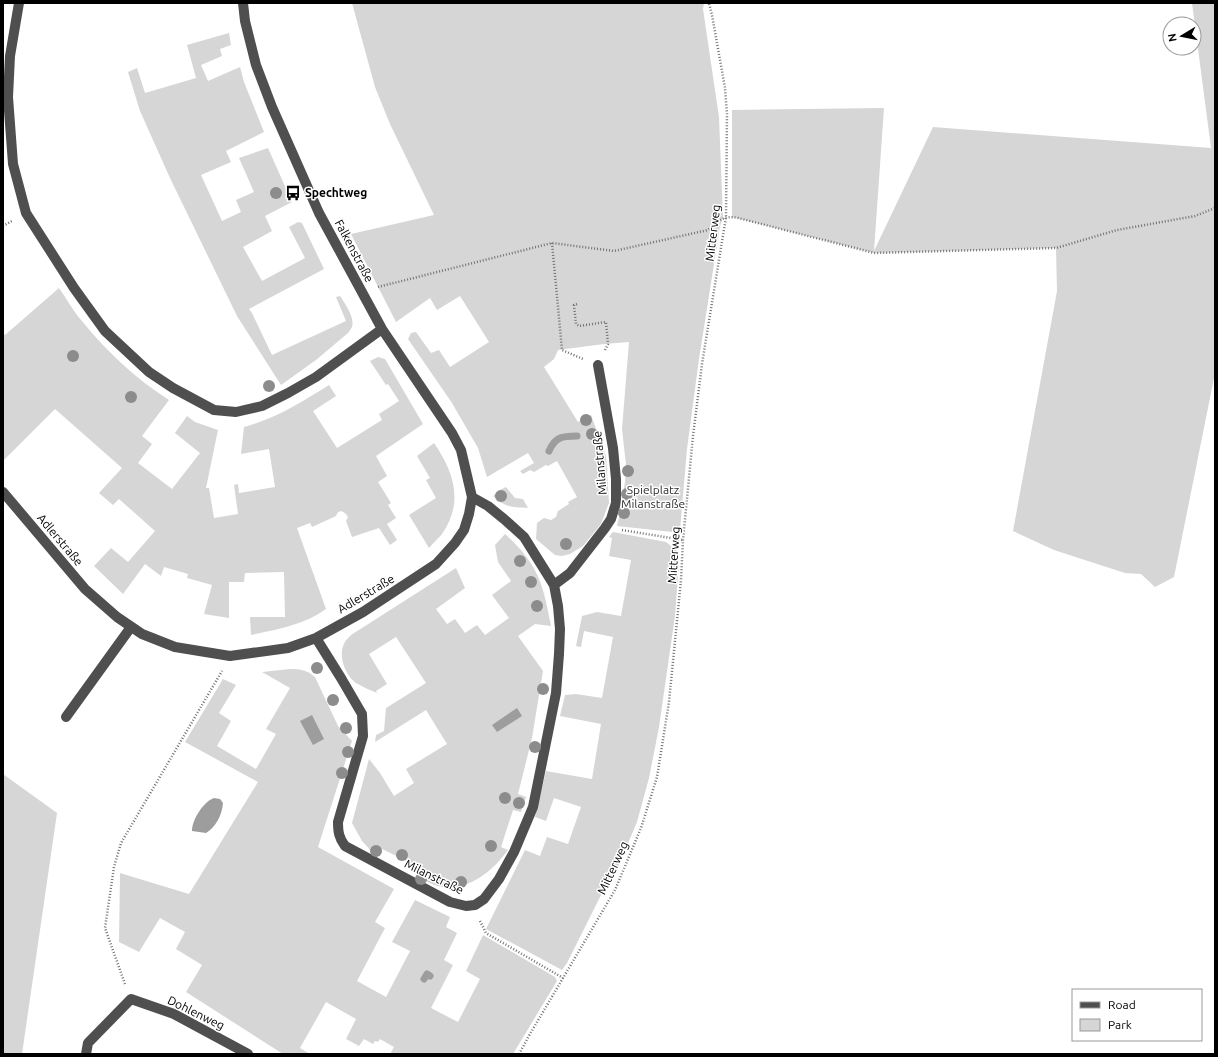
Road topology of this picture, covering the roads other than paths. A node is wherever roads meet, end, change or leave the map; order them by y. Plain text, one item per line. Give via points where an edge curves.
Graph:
1 (19, 3) edge
2 (243, 3) edge
3 (382, 329) junction
4 (598, 365) road end
5 (3, 492) edge
6 (472, 497) junction
7 (554, 585) junction
8 (132, 627) junction
9 (316, 638) junction
10 (66, 716) dead end
11 (86, 1054) edge
12 (248, 1054) edge

1 - 3 street via 10,56 8,97 14,164 26,213 105,331 149,372 172,388 214,410 236,412 262,406 288,393 316,377
2 - 3 street, Falkenstraße via 256,65 272,108 319,213
3 - 6 street, Falkenstraße via 452,433 461,450
4 - 7 street, Milanstraße via 608,417 616,479 616,503 605,528 570,573
5 - 8 street, Adlerstraße via 85,589
6 - 7 street, Milanstraße via 504,518 524,537
6 - 9 street, Adlerstraße via 464,530 456,543 436,564 363,612
7 - 9 street, Milanstraße via 560,629 556,693 532,807 514,852 499,879 484,899 475,905 466,906 450,902 345,846 342,841 338,832 338,822 363,736 362,714
8 - 9 street, Adlerstraße via 142,634 176,647 230,656 288,648
8 - 10 street
11 - 12 street, Dohlenweg via 88,1043 131,999 174,1014

